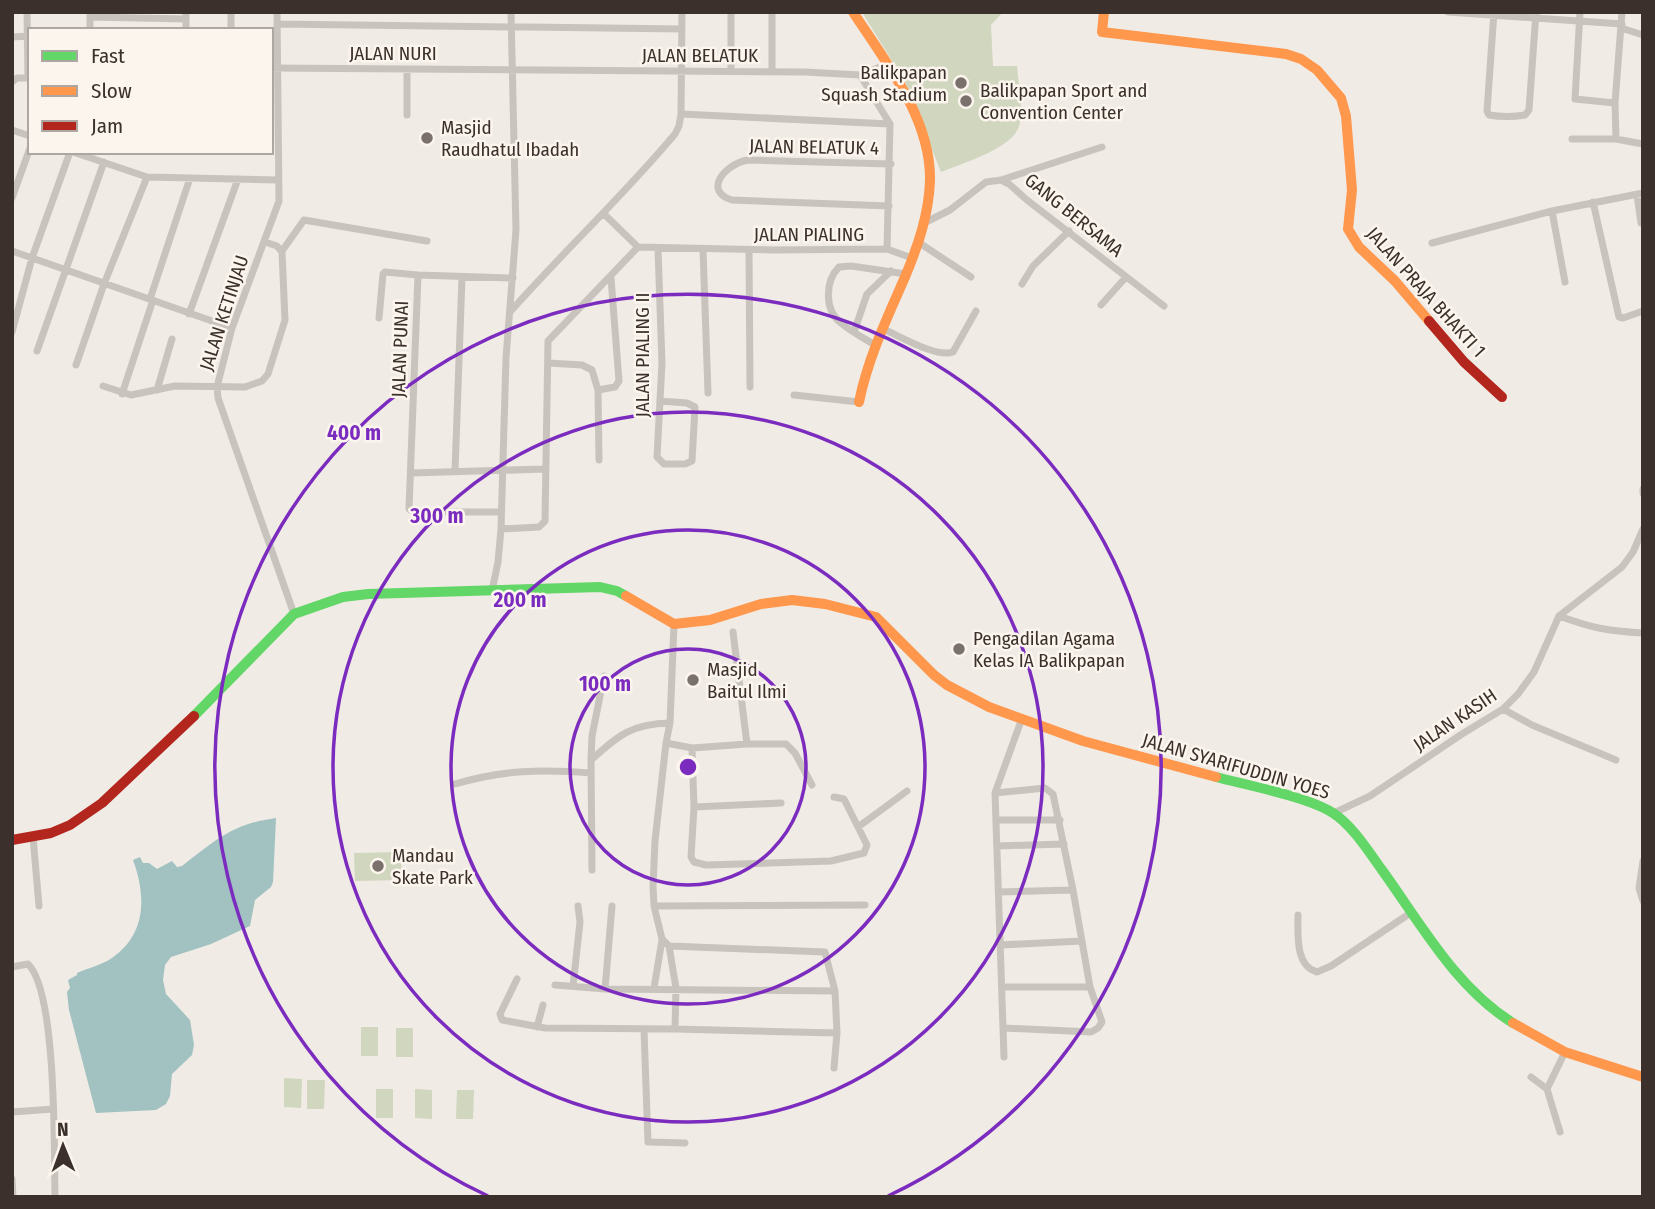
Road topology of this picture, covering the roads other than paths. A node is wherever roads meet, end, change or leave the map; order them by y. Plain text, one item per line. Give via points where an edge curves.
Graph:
1 (27, 12) edge
2 (277, 12) edge
3 (511, 12) edge
4 (682, 12) edge
5 (731, 12) edge
6 (772, 12) edge
7 (853, 12) edge
8 (1104, 12) edge
9 (1448, 12) edge
10 (1580, 12) edge
11 (1622, 12) edge
12 (1494, 14) edge
13 (90, 15) edge
14 (186, 15) edge
15 (1536, 15) edge
16 (1579, 22) junction
17 (277, 24) junction
18 (512, 25) junction
19 (1622, 26) junction
20 (681, 29) junction
21 (1643, 35) edge
22 (28, 36) edge
23 (12, 37) edge
24 (885, 65) junction
25 (274, 68) edge
26 (408, 69) junction
27 (513, 70) junction
28 (682, 71) junction
29 (731, 71) junction
30 (772, 71) junction
31 (860, 75) junction
32 (274, 92) edge
33 (1615, 103) junction
34 (681, 114) junction
35 (407, 115) dead end
36 (890, 124) junction
37 (274, 134) edge
38 (1572, 139) dead end
39 (1616, 139) junction
40 (1643, 144) edge
41 (1102, 147) dead end
42 (28, 154) edge
43 (70, 154) edge
44 (78, 154) edge
45 (104, 162) junction
46 (891, 164) junction
47 (146, 177) junction
48 (190, 178) junction
49 (237, 178) junction
50 (278, 180) junction
51 (1001, 180) junction
52 (1640, 194) edge
53 (12, 198) edge
54 (1593, 202) junction
55 (889, 206) junction
56 (1552, 211) junction
57 (603, 213) junction
58 (924, 223) junction
59 (1641, 223) edge
60 (1069, 231) junction
61 (427, 241) dead end
62 (265, 242) junction
63 (917, 242) junction
64 (1432, 243) dead end
65 (638, 247) junction
66 (658, 248) junction
67 (703, 249) junction
68 (887, 249) junction
69 (749, 250) junction
70 (12, 251) edge
71 (282, 251) junction
72 (32, 258) junction
73 (912, 258) junction
74 (891, 271) junction
75 (66, 272) junction
76 (906, 274) junction
77 (418, 275) junction
78 (462, 277) junction
79 (971, 277) dead end
80 (1126, 277) junction
81 (513, 278) junction
82 (611, 278) junction
83 (1565, 282) dead end
84 (104, 284) junction
85 (1022, 284) dead end
86 (151, 300) junction
87 (1101, 304) dead end
88 (1164, 306) dead end
89 (976, 311) dead end
90 (1643, 311) edge
91 (510, 312) junction
92 (189, 314) junction
93 (379, 318) dead end
94 (232, 328) junction
95 (883, 329) junction
96 (12, 332) edge
97 (854, 332) junction
98 (172, 339) dead end
99 (875, 346) junction
100 (37, 351) dead end
101 (548, 363) junction
102 (76, 365) dead end
103 (103, 386) dead end
104 (217, 387) junction
105 (750, 387) dead end
106 (157, 390) junction
107 (598, 390) junction
108 (708, 393) dead end
109 (122, 394) junction
110 (794, 395) dead end
111 (1502, 397) dead end
112 (660, 401) junction
113 (859, 402) joint
114 (599, 460) dead end
115 (502, 469) junction
116 (546, 469) junction
117 (456, 471) junction
118 (411, 472) junction
119 (501, 512) junction
120 (501, 528) junction
121 (1643, 529) edge
122 (492, 591) junction
123 (294, 614) junction
124 (1559, 615) junction
125 (674, 624) junction
126 (733, 632) dead end
127 (1643, 633) edge
128 (604, 676) dead end
129 (1503, 709) junction
130 (1021, 720) junction
131 (670, 723) junction
132 (666, 743) junction
133 (747, 744) junction
134 (692, 748) junction
135 (591, 760) junction
136 (1616, 760) dead end
137 (591, 773) junction
138 (455, 784) dead end
139 (812, 785) dead end
140 (906, 791) dead end
141 (995, 793) junction
142 (834, 797) dead end
143 (781, 803) dead end
144 (694, 807) junction
145 (1334, 813) junction
146 (996, 820) junction
147 (1060, 820) junction
148 (858, 827) junction
149 (33, 837) junction
150 (12, 840) edge
151 (1064, 844) junction
152 (997, 846) junction
153 (1643, 861) edge
154 (592, 870) dead end
155 (1073, 890) junction
156 (999, 892) junction
157 (1643, 901) edge
158 (866, 905) dead end
159 (39, 906) dead end
160 (578, 906) dead end
161 (612, 906) dead end
162 (654, 906) junction
163 (1412, 912) junction
164 (1298, 915) dead end
165 (662, 939) junction
166 (1082, 941) junction
167 (1000, 945) junction
168 (669, 946) junction
169 (12, 967) edge
170 (517, 979) dead end
171 (555, 985) dead end
172 (573, 986) junction
173 (1002, 987) junction
174 (1090, 987) junction
175 (654, 988) junction
176 (676, 988) junction
177 (605, 989) junction
178 (835, 991) junction
179 (543, 1005) dead end
180 (537, 1027) junction
181 (675, 1028) junction
182 (1003, 1028) junction
183 (644, 1030) junction
184 (837, 1033) junction
185 (1565, 1052) junction
186 (1003, 1057) dead end
187 (834, 1068) dead end
188 (1531, 1077) dead end
189 (1643, 1077) edge
190 (1547, 1089) junction
191 (53, 1109) junction
192 (12, 1112) edge
193 (1560, 1132) dead end
194 (685, 1143) dead end
195 (12, 1179) edge
196 (13, 1197) edge
197 (55, 1197) edge

1 - 22 street
2 - 17 street, JALAN KETINJAU
3 - 18 street
4 - 20 street
5 - 29 street
6 - 30 street
7 - 24 main road
8 - 111 main road, JALAN PRAJA BHAKTI 1 via 1102,32 1286,54 1328,82 1346,116 1352,190 1348,229 1359,247 1395,281 1455,352
9 - 12 street
10 - 16 street
11 - 19 street
12 - 15 street
12 - 15 street via 1487,111 1497,116 1525,115 1530,110
13 - 14 street
15 - 16 street
16 - 19 street
16 - 33 street via 1575,99
17 - 18 street
17 - 25 street, JALAN KETINJAU
18 - 20 street
18 - 27 street
19 - 21 street
19 - 33 street
20 - 28 street
22 - 23 street
24 - 31 street, JALAN BELATUK
24 - 58 main road via 916,121 927,154 929,193
25 - 26 street, JALAN NURI
25 - 32 street, JALAN KETINJAU
26 - 27 street, JALAN NURI
26 - 35 street
27 - 28 street, JALAN BELATUK
27 - 81 street
28 - 29 street, JALAN BELATUK
28 - 34 street
29 - 30 street, JALAN BELATUK
30 - 31 street, JALAN BELATUK
31 - 36 street
32 - 37 street, JALAN KETINJAU
33 - 39 street
34 - 36 street
34 - 57 street via 675,134
36 - 46 street, JALAN PIALING
37 - 50 street, JALAN KETINJAU
38 - 39 street
39 - 40 street
41 - 51 street
42 - 53 street
43 - 72 street
44 - 45 street
45 - 47 street
45 - 75 street
46 - 55 street, JALAN PIALING
46 - 55 street, JALAN BELATUK 4 via 747,160 726,168 719,186 732,200
47 - 48 street
47 - 84 street
48 - 49 street
48 - 86 street
49 - 50 street
49 - 92 street
50 - 62 street, JALAN KETINJAU via 278,206
51 - 58 street, GANG BERSAMA via 986,182
51 - 60 street, GANG BERSAMA
52 - 54 street
52 - 59 street
54 - 56 street
54 - 90 street via 1619,317
55 - 68 street, JALAN PIALING
56 - 64 street
56 - 83 street
57 - 65 street
57 - 91 street
58 - 63 main road
60 - 80 street, GANG BERSAMA
60 - 85 street via 1033,266
61 - 71 street via 304,220
62 - 71 street
62 - 94 street, JALAN KETINJAU
63 - 73 main road
63 - 79 street
65 - 66 street, JALAN PIALING
65 - 82 street
66 - 67 street, JALAN PIALING
66 - 112 street, JALAN PIALING II
67 - 69 street, JALAN PIALING
67 - 108 street
68 - 69 street, JALAN PIALING
68 - 73 street
69 - 105 street
70 - 72 street
71 - 104 street via 285,320 268,374 245,387
72 - 75 street
72 - 96 street
73 - 76 main road
74 - 76 street
74 - 97 street via 867,294
74 - 97 street via 851,266 839,267 832,274 828,297 833,312 838,322
75 - 84 street
75 - 100 street
76 - 95 main road
77 - 78 street, JALAN PUNAI
77 - 93 street via 383,274
77 - 118 street, JALAN PUNAI
78 - 81 street, JALAN PUNAI
78 - 117 street
80 - 87 street
80 - 88 street, GANG BERSAMA
81 - 91 street
82 - 101 street via 548,341
82 - 107 street via 619,381 615,387
84 - 86 street
84 - 102 street
86 - 92 street
86 - 109 street
89 - 95 street via 950,354
91 - 115 street
92 - 94 street
94 - 104 street, JALAN KETINJAU
95 - 99 main road
97 - 99 street
98 - 106 street
99 - 113 main road
101 - 107 street via 588,367
101 - 116 street
103 - 109 street
104 - 106 street
104 - 123 street, JALAN KETINJAU
106 - 109 street
107 - 114 street
110 - 113 street
112 - 112 street, JALAN PIALING II via 695,407 692,461 660,462 657,457
115 - 116 street
115 - 117 street
115 - 119 street
116 - 120 street via 543,524
117 - 118 street
118 - 119 street, JALAN PUNAI via 411,511
119 - 120 street
120 - 122 street
121 - 124 street, JALAN KASIH via 1622,567
122 - 123 main road via 357,595
122 - 125 main road via 609,588
123 - 149 main road via 102,803 70,825
124 - 127 street via 1609,632
124 - 129 street, JALAN KASIH via 1534,672
125 - 130 main road, JALAN SYARIFUDDIN YOES via 792,600 876,617 947,685
125 - 131 street
126 - 133 street
128 - 135 street
129 - 136 street
129 - 145 street, JALAN KASIH via 1370,796
130 - 141 street
130 - 145 main road, JALAN SYARIFUDDIN YOES
131 - 132 street
131 - 135 street via 630,730
132 - 134 street
132 - 162 street via 655,841
133 - 134 street
133 - 139 street via 786,744
134 - 144 street
135 - 137 street
137 - 138 street via 541,769
137 - 154 street
140 - 148 street
141 - 146 street
141 - 147 street via 1050,790
142 - 148 street via 844,799
143 - 144 street
144 - 148 street via 691,857 706,865 846,858 866,849
145 - 163 main road, JALAN SYARIFUDDIN YOES via 1361,841
146 - 147 street
146 - 152 street
147 - 151 street
149 - 150 main road
149 - 159 street
151 - 152 street
151 - 155 street
152 - 156 street
153 - 157 street via 1639,888
155 - 156 street
155 - 166 street
156 - 167 street
158 - 162 street
160 - 172 street
161 - 177 street
162 - 165 street
163 - 164 street via 1317,972 1308,969 1300,950
163 - 185 main road, JALAN SYARIFUDDIN YOES via 1475,994 1495,1012
165 - 168 street
165 - 175 street
166 - 167 street
166 - 174 street
167 - 173 street
168 - 176 street
168 - 178 street via 824,951
169 - 191 street via 28,964 34,971 48,1021
170 - 180 street via 500,1017
171 - 172 street
172 - 177 street
173 - 174 street
173 - 182 street
174 - 182 street via 1102,1022 1096,1031
175 - 176 street
175 - 177 street
176 - 178 street
176 - 181 street
178 - 184 street
179 - 180 street
180 - 183 street
181 - 183 street
181 - 184 street
182 - 186 street
183 - 194 street via 648,1142
184 - 187 street
185 - 189 main road, JALAN SYARIFUDDIN YOES
185 - 190 street
188 - 190 street
190 - 193 street
191 - 192 street
191 - 197 street
195 - 196 street

